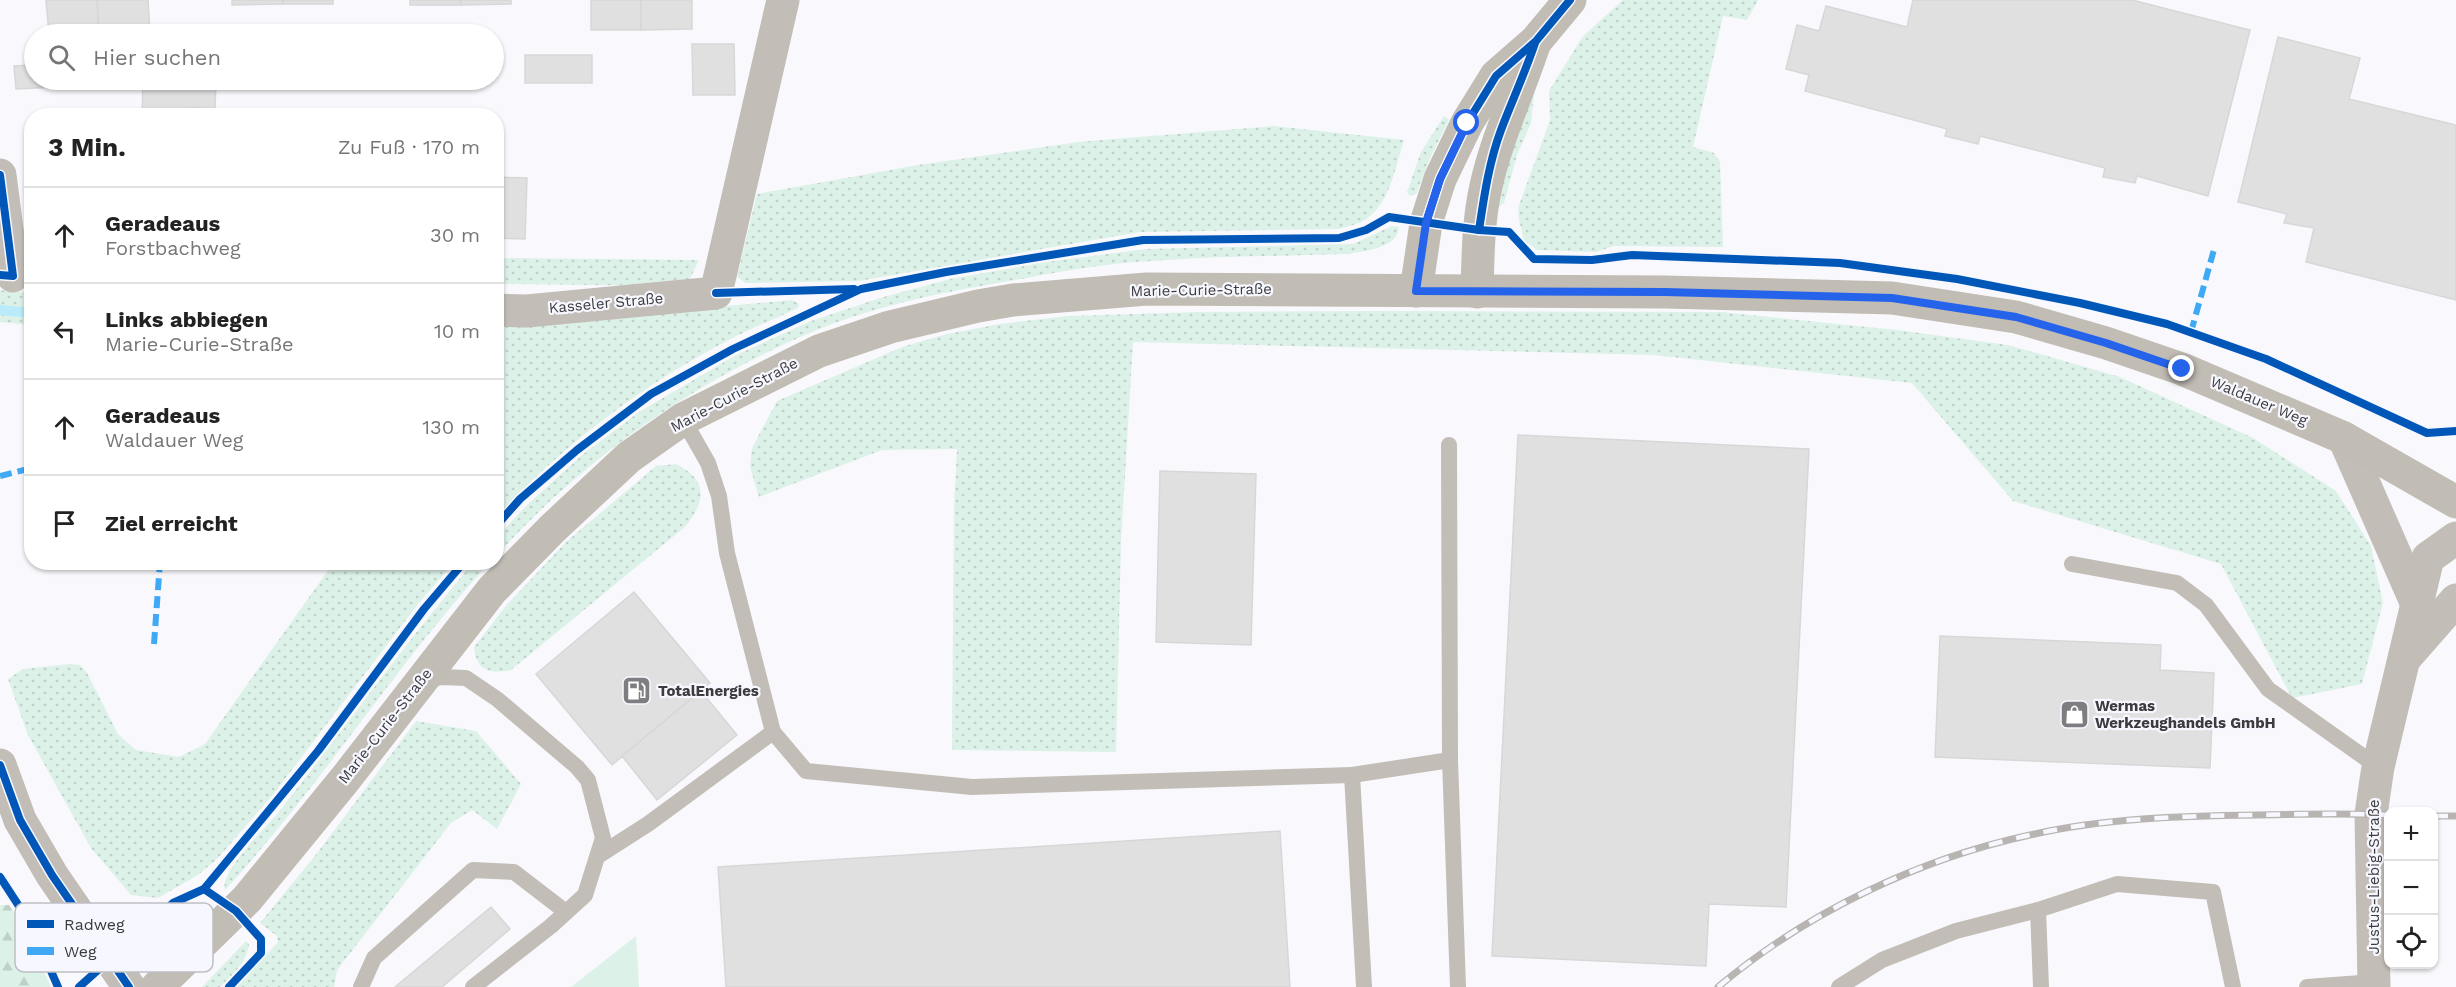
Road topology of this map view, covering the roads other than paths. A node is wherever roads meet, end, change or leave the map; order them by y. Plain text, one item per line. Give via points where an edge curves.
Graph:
1 (783, 0) edge
2 (1570, 0) edge
3 (1536, 41) junction
4 (0, 175) edge
5 (15, 276) edge
6 (1416, 291) junction
7 (1477, 292) junction
8 (504, 310) edge
9 (683, 419) junction
10 (2344, 438) junction
11 (1449, 445) dead end
12 (2456, 502) edge
13 (2456, 538) edge
14 (2072, 564) dead end
15 (2456, 600) edge
16 (2416, 602) junction
17 (2402, 662) junction
18 (420, 682) junction
19 (772, 732) junction
20 (1450, 760) junction
21 (0, 765) edge
22 (2378, 766) junction
23 (1352, 775) junction
24 (598, 856) junction
25 (71, 903) edge
26 (2038, 910) junction
27 (566, 912) junction
28 (213, 932) edge
29 (119, 972) edge
30 (172, 972) edge
31 (2374, 985) edge
32 (129, 987) edge
33 (157, 987) edge
34 (361, 987) edge
35 (473, 987) edge
36 (1364, 987) edge
37 (1458, 987) edge
38 (1839, 987) edge
39 (2041, 987) edge
40 (2233, 987) edge
41 (2307, 987) edge

1 - 8 street, Kasseler Straße via 716,293
2 - 3 street
3 - 6 street via 1496,76 1467,123 1440,179 1426,223
3 - 7 street via 1501,132 1485,188
4 - 5 street
6 - 7 street, Marie-Curie-Straße
6 - 9 street, Marie-Curie-Straße via 1147,289 990,304 890,327 819,351
7 - 10 street, Waldauer Weg via 1892,298 2016,317 2182,369
9 - 18 street, Marie-Curie-Straße via 629,457 552,529 492,590
9 - 19 lane via 708,463 719,496 727,553
10 - 12 street, Waldauer Weg
10 - 16 street
11 - 20 lane
13 - 16 street, Justus-Liebig-Straße via 2428,558
14 - 22 lane via 2177,583 2206,605 2268,689
15 - 17 street, Justus-Liebig-Straße
16 - 17 street, Justus-Liebig-Straße
17 - 22 street, Justus-Liebig-Straße
18 - 24 lane via 442,677 466,678 497,699 577,767 588,780 603,838
18 - 28 street, Marie-Curie-Straße via 247,899
19 - 23 lane via 806,771 972,787
19 - 24 lane
20 - 23 lane
20 - 37 lane
21 - 25 street via 20,820
22 - 31 street, Justus-Liebig-Straße via 2371,814
23 - 36 lane
24 - 27 lane via 585,895
26 - 38 lane via 1945,935 1882,960
26 - 39 lane
26 - 40 lane via 2117,884 2212,892
27 - 34 lane via 514,872 473,870 374,958
27 - 35 lane
29 - 32 street
30 - 33 street, Marie-Curie-Straße
31 - 41 lane

